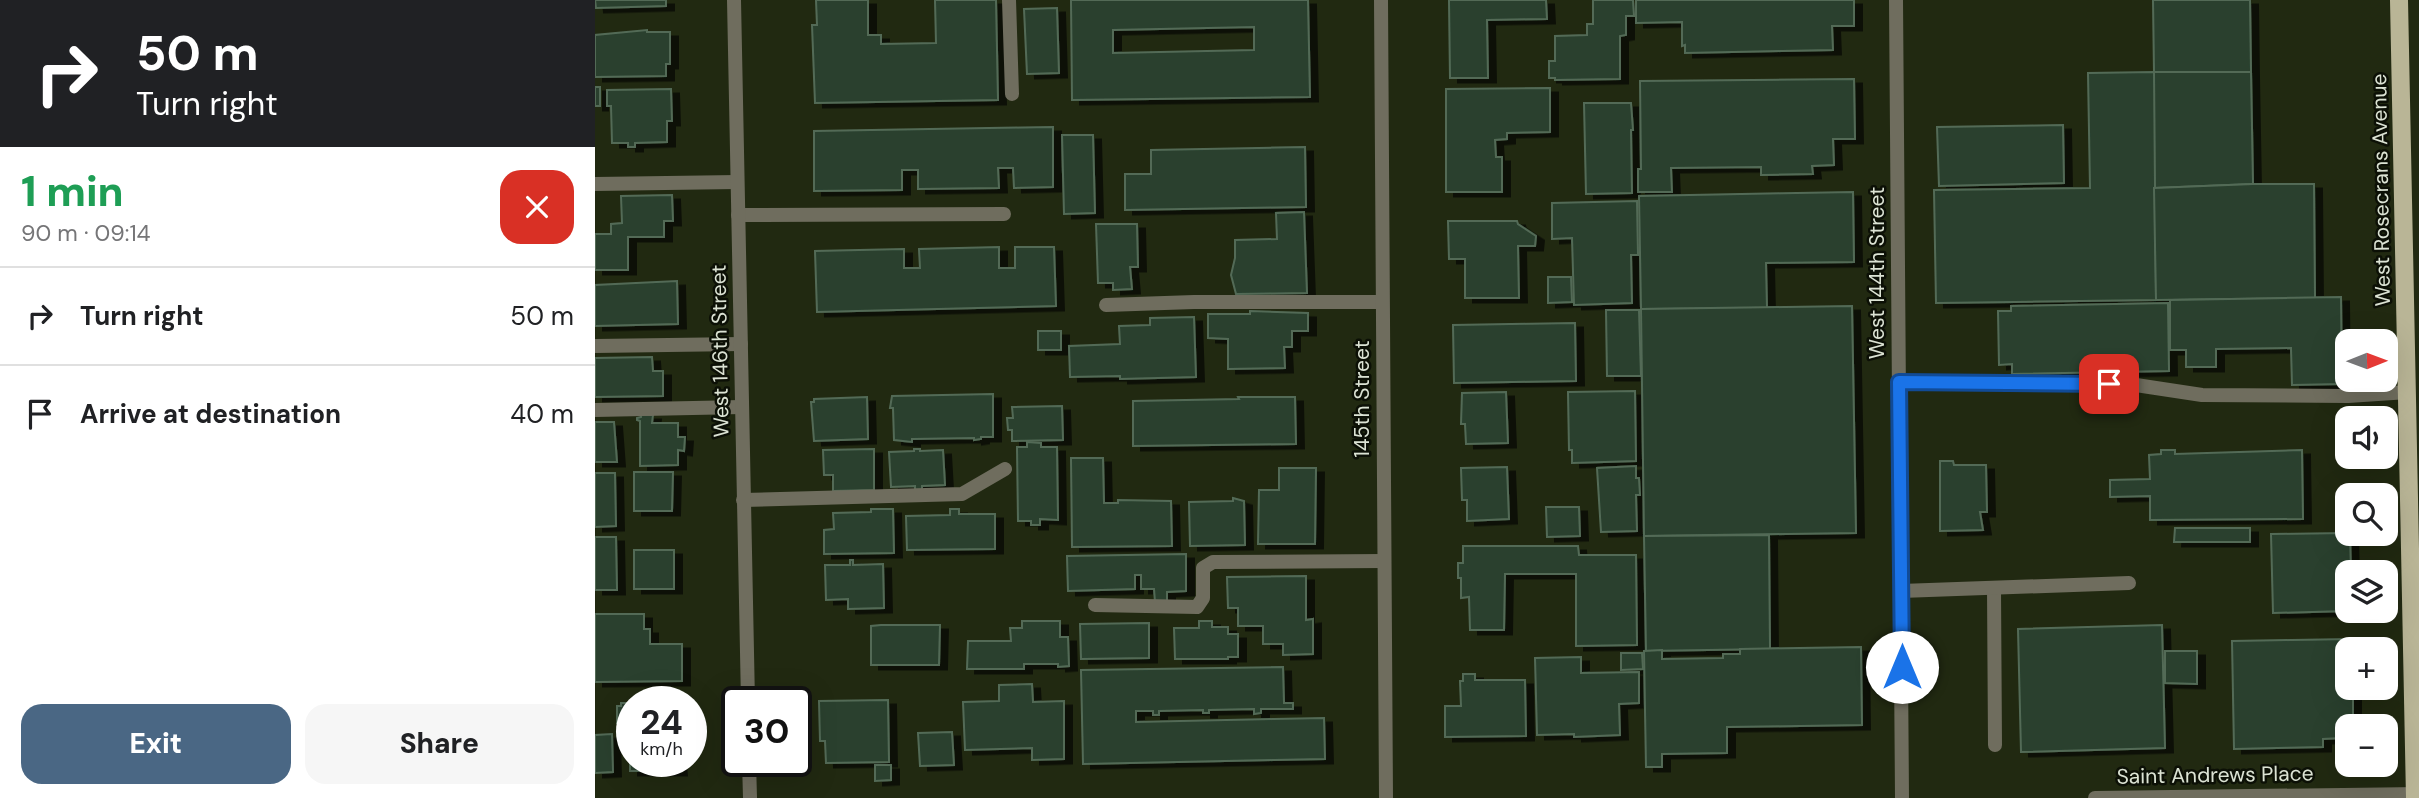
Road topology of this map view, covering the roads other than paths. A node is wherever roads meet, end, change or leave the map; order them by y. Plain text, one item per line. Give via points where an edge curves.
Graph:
1 (734, 0) edge
2 (1009, 0) edge
3 (1381, 0) edge
4 (1896, 0) edge
5 (2399, 0) edge
6 (1012, 94) dead end
7 (737, 183) junction
8 (595, 184) edge
9 (1004, 214) dead end
10 (738, 215) junction
11 (1383, 302) junction
12 (1106, 305) dead end
13 (741, 344) junction
14 (595, 346) edge
15 (1899, 382) junction
16 (2408, 392) junction
17 (742, 407) junction
18 (595, 410) edge
19 (1005, 469) dead end
20 (743, 500) junction
21 (1384, 561) junction
22 (2129, 583) dead end
23 (1994, 589) junction
24 (1901, 591) junction
25 (1095, 605) dead end
26 (748, 686) edge
27 (1995, 745) dead end
28 (749, 777) edge
29 (2417, 795) edge
30 (750, 798) edge
31 (1386, 798) edge
32 (1902, 798) edge
33 (2095, 798) edge

1 - 7 street, West 146th Street
2 - 6 street
3 - 11 street, 145th Street
4 - 15 street, West 144th Street
5 - 16 main road, West Rosecrans Avenue
7 - 8 street
7 - 10 street, West 146th Street
9 - 10 street
10 - 13 street, West 146th Street
11 - 12 street
11 - 21 street, 145th Street
13 - 14 street
13 - 17 street, West 146th Street
15 - 16 street via 2136,385 2202,395
15 - 24 street, West 144th Street
16 - 29 main road, West Rosecrans Avenue
17 - 18 street
17 - 20 street, West 146th Street
19 - 20 street via 961,494
20 - 26 street, West 146th Street
21 - 25 street via 1213,562 1203,568 1203,598 1197,607
21 - 31 street, 145th Street
22 - 23 street
23 - 24 street
23 - 27 street
24 - 32 street, West 144th Street
28 - 30 street
29 - 33 street, Saint Andrews Place

